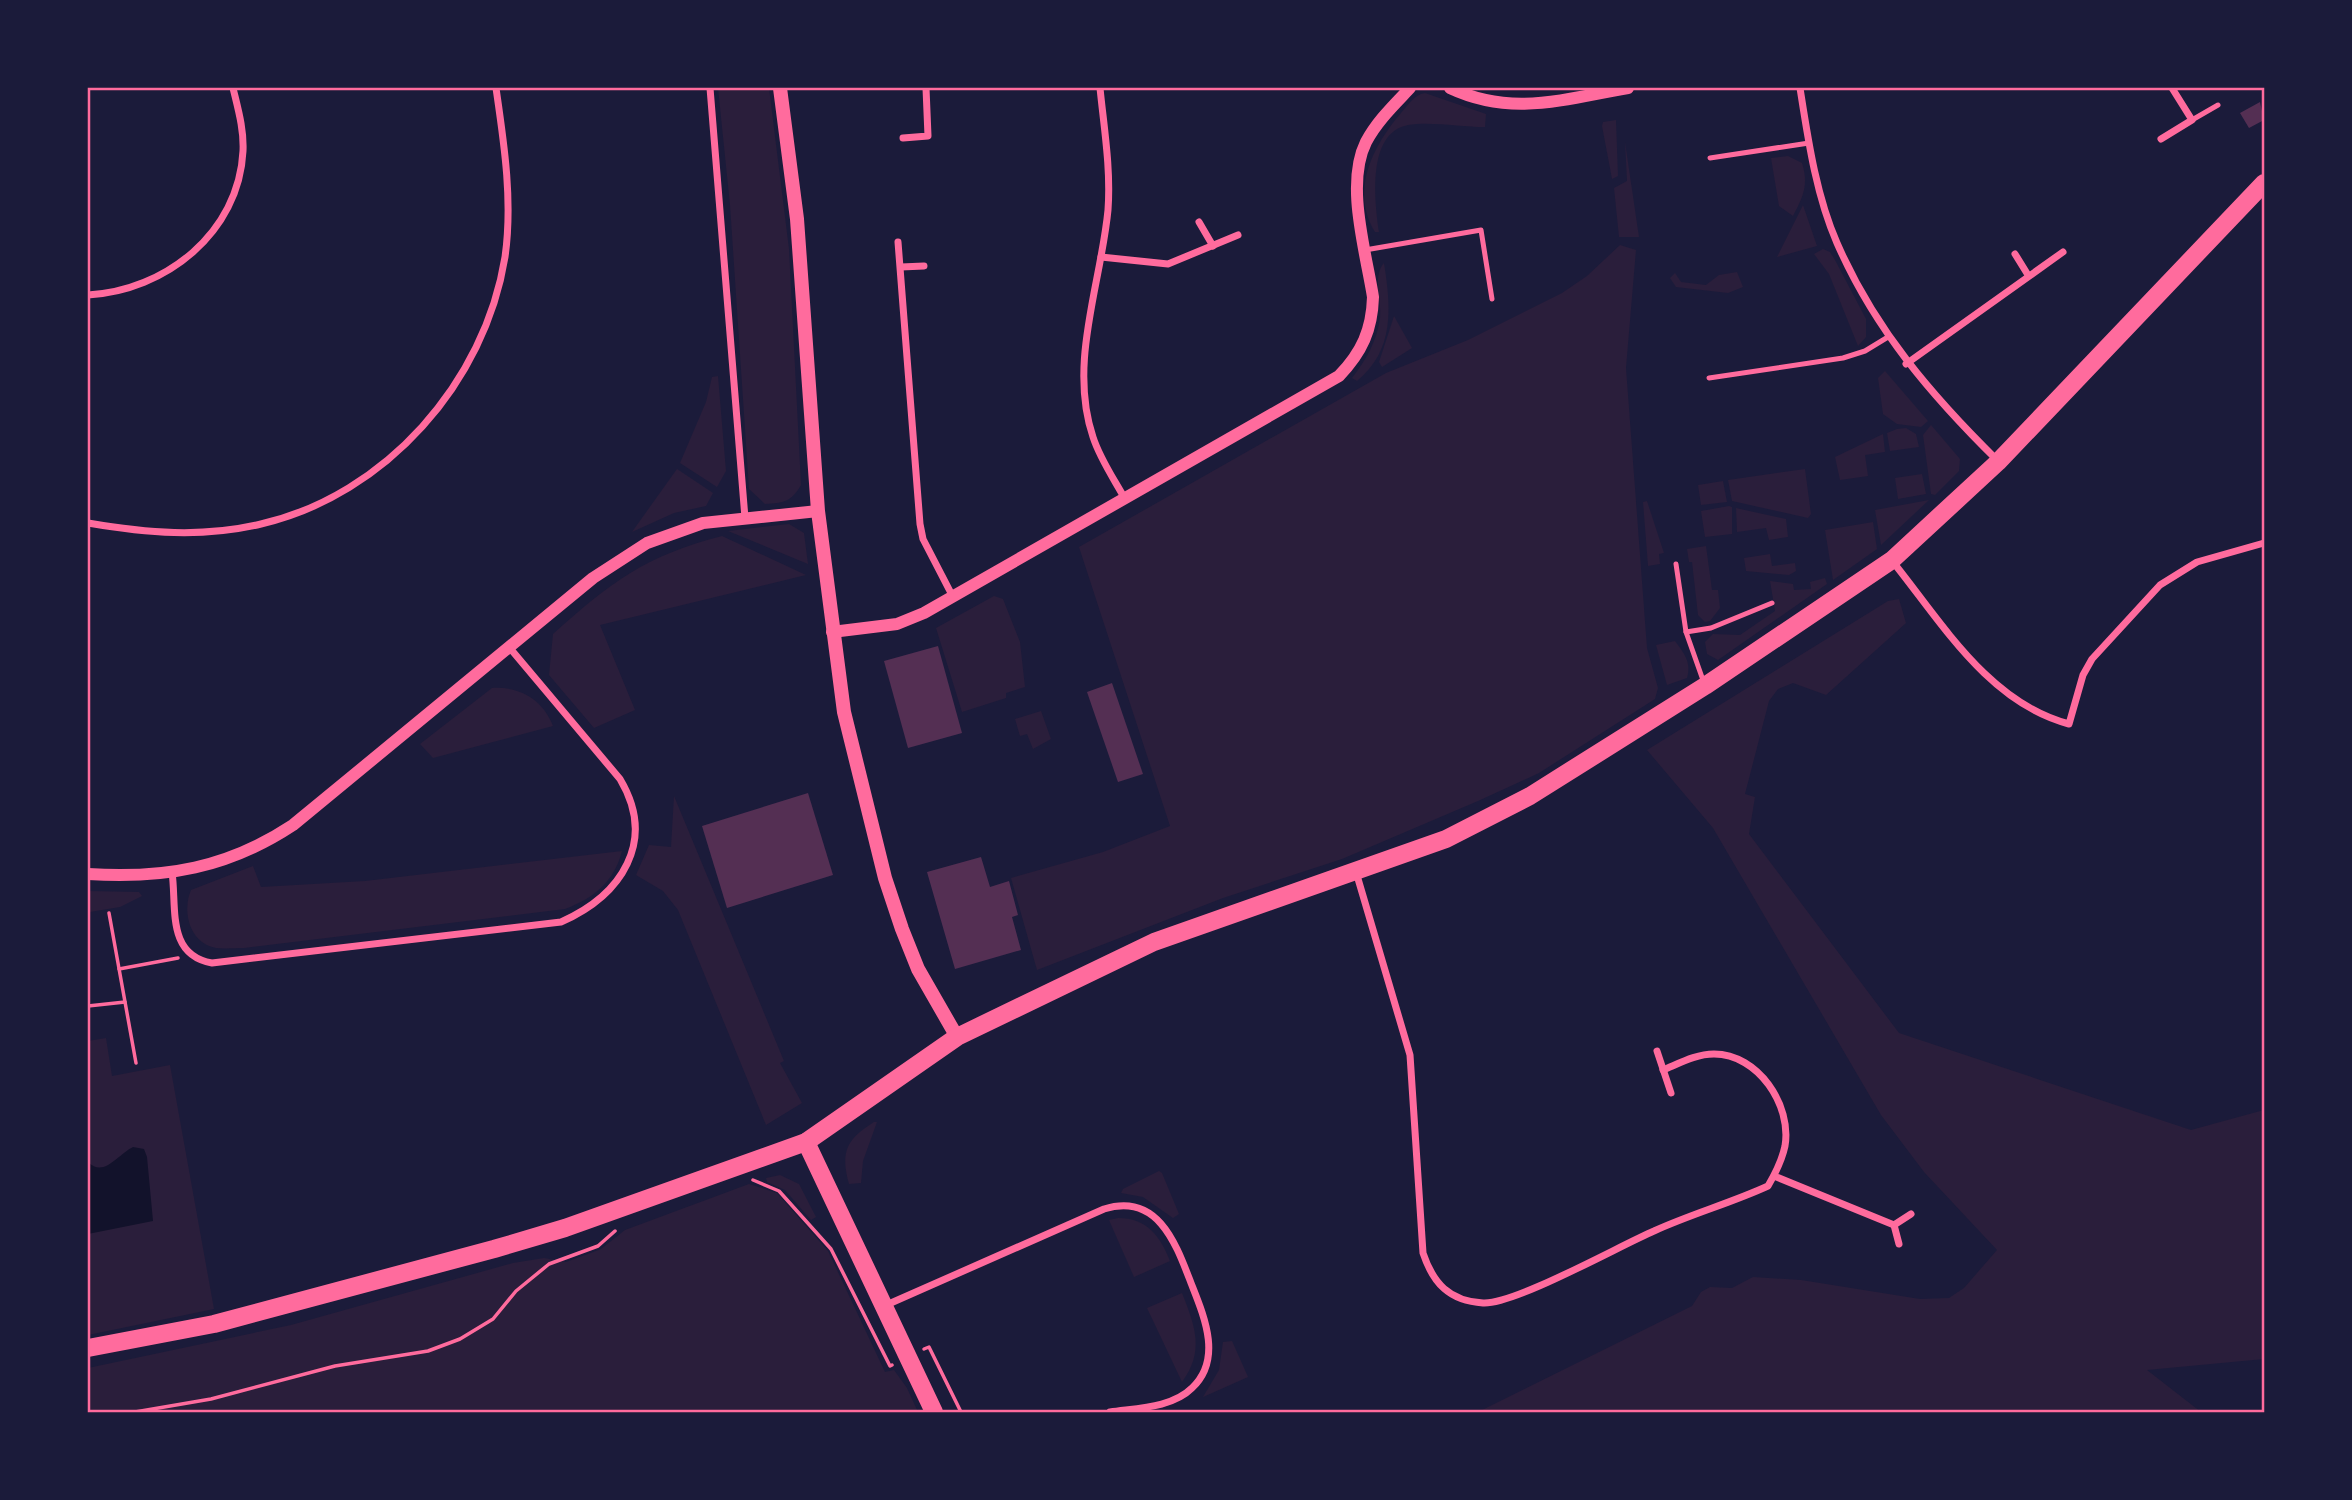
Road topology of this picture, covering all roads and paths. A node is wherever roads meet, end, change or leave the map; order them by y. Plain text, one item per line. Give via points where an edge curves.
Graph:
1 (233, 88) edge
2 (496, 88) edge
3 (710, 88) edge
4 (780, 88) edge
5 (926, 88) edge
6 (1100, 88) edge
7 (1410, 88) edge
8 (1450, 88) edge
9 (1628, 88) edge
10 (1800, 88) edge
11 (2172, 88) edge
12 (2218, 105) dead end
13 (2192, 120) junction
14 (903, 138) dead end
15 (2161, 139) dead end
16 (1809, 143) junction
17 (1710, 158) dead end
18 (2264, 183) edge
19 (1199, 222) dead end
20 (1238, 235) dead end
21 (898, 242) dead end
22 (1213, 246) junction
23 (1365, 250) junction
24 (2063, 252) dead end
25 (2015, 254) dead end
26 (1101, 257) junction
27 (923, 265) dead end
28 (901, 267) junction
29 (2028, 275) junction
30 (88, 295) edge
31 (1492, 299) dead end
32 (1888, 337) junction
33 (1906, 363) junction
34 (1709, 378) dead end
35 (1998, 462) junction
36 (1126, 500) junction
37 (818, 511) junction
38 (745, 517) junction
39 (88, 523) edge
40 (2264, 543) edge
41 (1892, 559) junction
42 (1676, 564) dead end
43 (953, 597) junction
44 (1772, 603) dead end
45 (832, 632) junction
46 (1686, 632) junction
47 (509, 647) junction
48 (1705, 686) junction
49 (1356, 871) junction
50 (172, 872) junction
51 (88, 874) edge
52 (109, 913) dead end
53 (188, 953) junction
54 (119, 969) junction
55 (125, 1002) junction
56 (88, 1006) edge
57 (957, 1037) junction
58 (1657, 1051) dead end
59 (136, 1063) dead end
60 (1663, 1070) junction
61 (1671, 1093) dead end
62 (806, 1142) junction
63 (1774, 1176) junction
64 (750, 1179) dead end
65 (1911, 1214) dead end
66 (1894, 1225) junction
67 (621, 1226) dead end
68 (1899, 1244) dead end
69 (883, 1306) junction
70 (876, 1341) dead end
71 (88, 1348) edge
72 (135, 1412) edge
73 (934, 1412) edge
74 (1110, 1412) edge

1 - 30 street via 243,155 226,212 213,233 194,253 144,285
2 - 39 street via 508,188 501,277 488,320 459,382 425,426 369,475 306,511 262,524 180,534
3 - 38 street
4 - 37 main road via 797,219
5 - 14 street via 928,136
6 - 26 street via 1109,193
7 - 23 street via 1378,123 1361,157 1357,190
8 - 9 street via 1493,104 1513,105
10 - 16 street
11 - 13 street
12 - 13 lane
13 - 15 street
16 - 17 lane
16 - 32 street via 1836,242
18 - 35 main road
19 - 22 street
20 - 22 street
21 - 28 street
22 - 26 street via 1168,264
23 - 31 lane via 1481,230
23 - 36 street via 1372,313 1365,342 1346,368 1325,386
24 - 29 street
25 - 29 street
26 - 36 street via 1088,316 1087,413 1097,450
27 - 28 street
28 - 43 street via 920,524
29 - 33 street
32 - 33 street
32 - 34 lane via 1843,358
33 - 35 street
35 - 41 main road
36 - 43 street
37 - 38 street
37 - 45 main road
38 - 47 street via 703,523 635,550
40 - 41 street via 2197,562 2160,585 2092,659 2069,724 2019,703 1988,678
41 - 48 main road
42 - 46 lane
43 - 45 street via 897,624
44 - 46 lane via 1711,628
45 - 57 main road via 844,712 886,878 918,969
46 - 48 lane
47 - 50 street via 271,839 221,863
47 - 53 street via 632,799 634,847 622,875 604,896 561,922 218,963
48 - 49 main road via 1530,796 1446,839
49 - 57 main road via 1154,942
49 - 63 street via 1410,1055 1420,1230 1435,1283 1469,1301 1500,1302 1655,1230 1768,1186
50 - 51 street
50 - 53 street via 177,936
52 - 54 path
53 - 54 path
54 - 55 path
55 - 56 path
55 - 59 path
57 - 62 main road
58 - 60 street
60 - 61 street
60 - 63 street via 1697,1056 1716,1054 1733,1057 1760,1073 1784,1119 1785,1145
62 - 69 main road
62 - 71 main road via 494,1249 214,1324
63 - 66 street
64 - 70 path via 779,1191 831,1249
65 - 66 street
66 - 68 street
67 - 72 path via 598,1246 549,1264 493,1318 460,1339 428,1351 335,1366 211,1399
69 - 73 main road
69 - 74 street via 1104,1209 1127,1206 1147,1212 1175,1241 1206,1322 1208,1353 1201,1377 1179,1398

